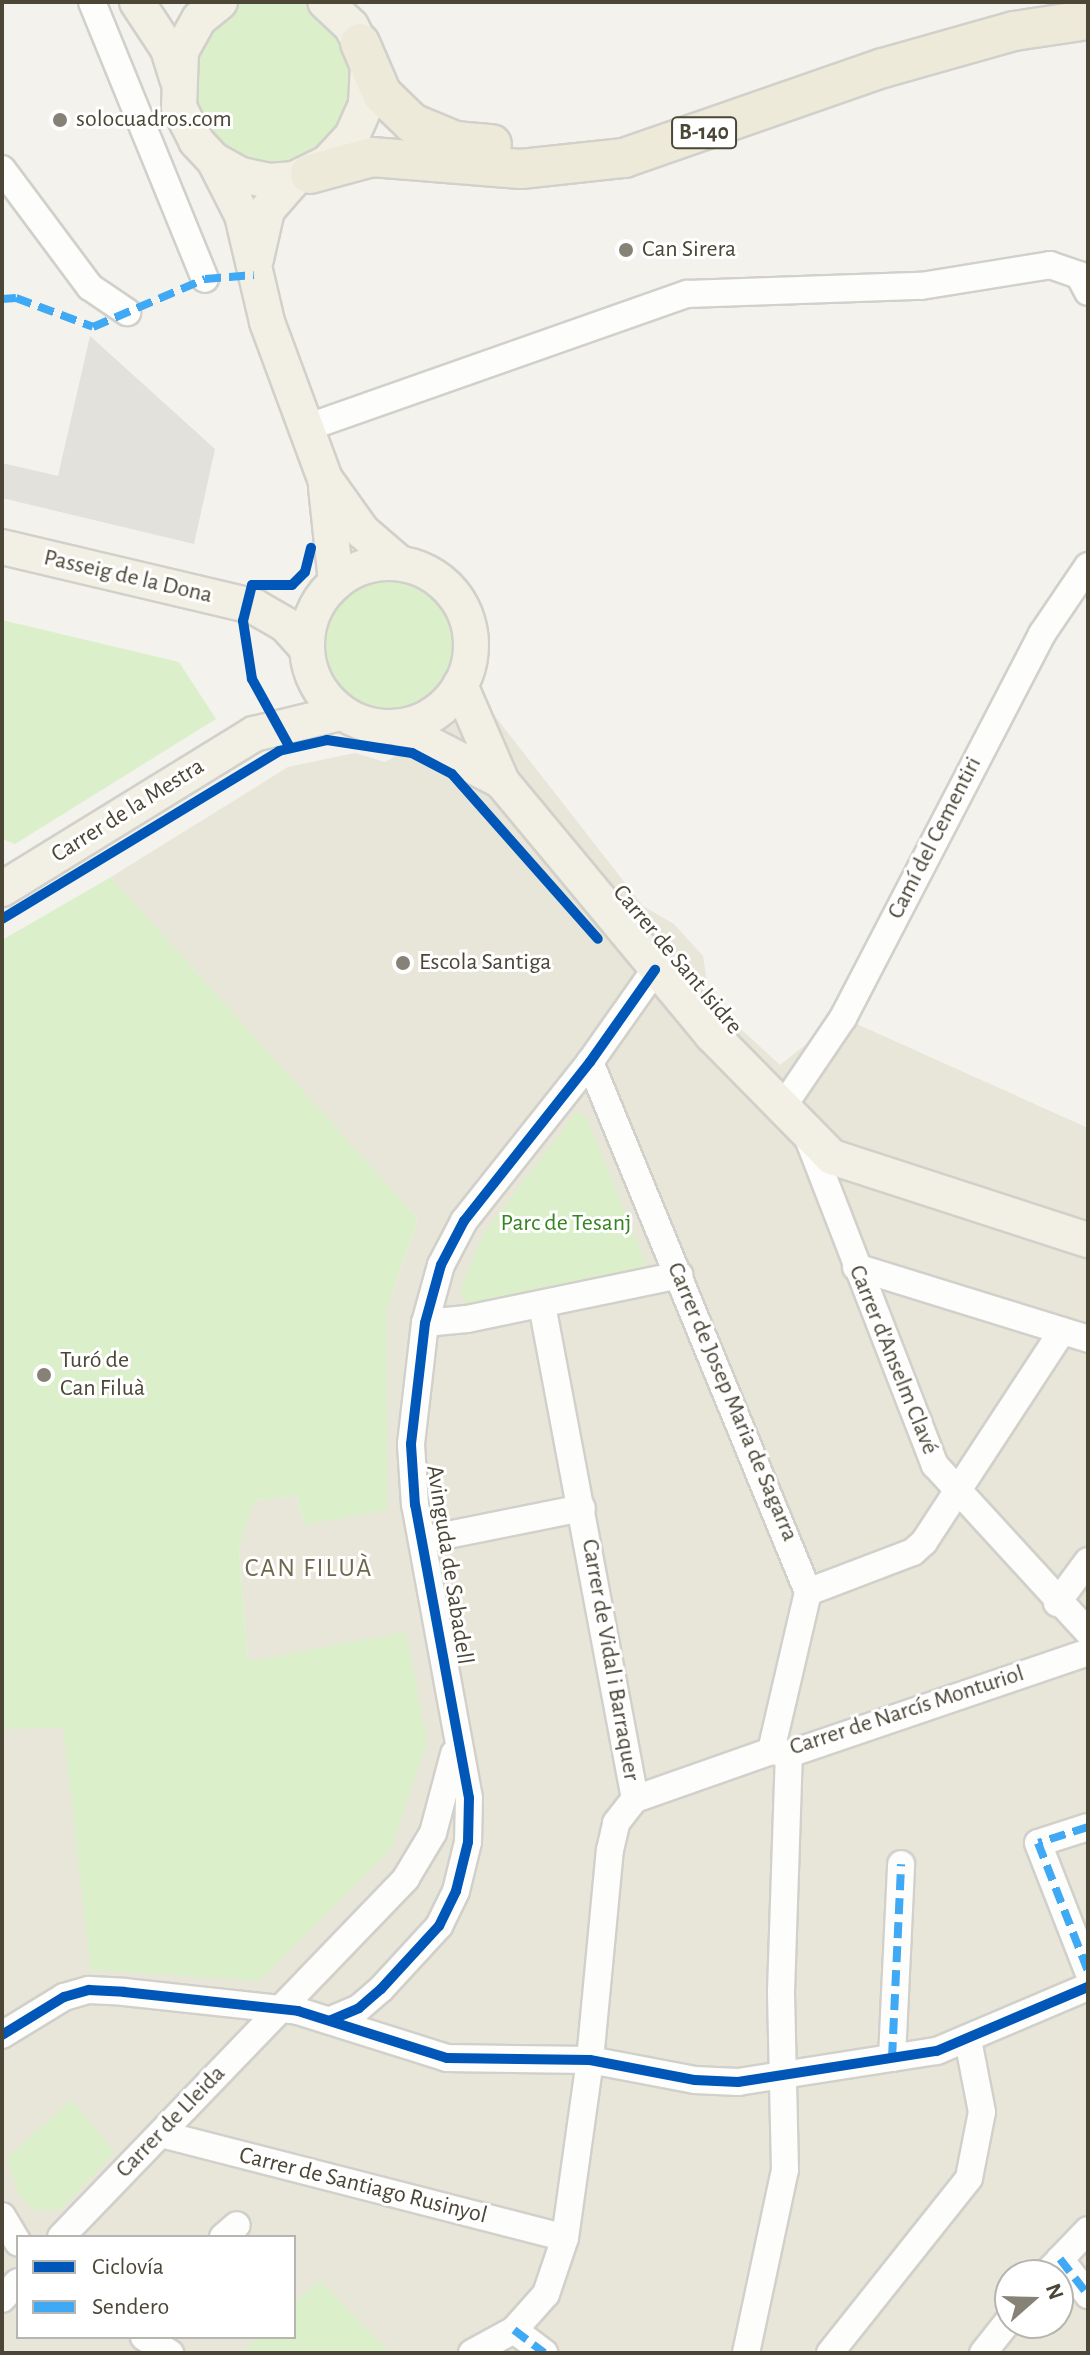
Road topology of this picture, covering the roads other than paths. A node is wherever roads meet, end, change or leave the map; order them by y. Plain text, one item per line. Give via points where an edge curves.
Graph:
1 (92, 2) edge
2 (137, 2) edge
3 (220, 2) edge
4 (325, 2) edge
5 (1088, 7) edge
6 (1088, 20) edge
7 (360, 43) junction
8 (177, 79) junction
9 (214, 160) junction
10 (2, 169) edge
11 (302, 177) junction
12 (254, 275) junction
13 (205, 279) dead end
14 (1088, 292) edge
15 (127, 312) dead end
16 (306, 428) junction
17 (325, 479) junction
18 (2, 547) edge
19 (398, 562) junction
20 (1088, 566) edge
21 (328, 590) junction
22 (255, 607) junction
23 (308, 657) junction
24 (460, 685) junction
25 (340, 713) junction
26 (396, 727) junction
27 (254, 734) junction
28 (502, 782) junction
29 (4, 885) edge
30 (655, 970) junction
31 (590, 1062) junction
32 (782, 1108) junction
33 (806, 1133) junction
34 (1088, 1240) edge
35 (856, 1267) junction
36 (679, 1275) junction
37 (542, 1305) junction
38 (425, 1323) junction
39 (1062, 1331) junction
40 (1088, 1339) edge
41 (955, 1489) junction
42 (582, 1508) junction
43 (423, 1540) junction
44 (1088, 1561) edge
45 (808, 1592) junction
46 (1057, 1603) junction
47 (1088, 1632) edge
48 (1088, 1652) edge
49 (457, 1737) junction
50 (780, 1752) junction
51 (635, 1799) junction
52 (1088, 1827) edge
53 (901, 1864) dead end
54 (1088, 1971) edge
55 (1088, 1987) edge
56 (282, 2008) junction
57 (331, 2020) junction
58 (2, 2035) edge
59 (968, 2040) junction
60 (892, 2058) junction
61 (590, 2060) junction
62 (783, 2075) junction
63 (161, 2134) junction
64 (2, 2216) edge
65 (1088, 2230) edge
66 (63, 2235) edge
67 (565, 2238) junction
68 (16, 2240) edge
69 (1060, 2259) edge
70 (16, 2284) edge
71 (2, 2299) edge
72 (514, 2330) junction
73 (147, 2339) edge
74 (170, 2353) edge
75 (472, 2353) edge
76 (544, 2353) edge
77 (746, 2353) edge
78 (830, 2353) edge

1 - 13 street
2 - 8 main road via 168,49
3 - 8 main road via 188,33
4 - 7 main road via 351,26
5 - 7 highway via 912,44 661,126 565,143 482,144 428,132 397,112 382,94
6 - 11 highway, B-140 via 1014,31 911,59 624,158 521,169 372,157
7 - 11 main road via 368,85 361,121 339,151
8 - 9 main road via 185,124
9 - 11 main road via 255,179
9 - 12 main road via 242,215
10 - 15 street via 90,287
11 - 12 main road via 267,210
12 - 16 main road
14 - 16 street via 1079,275 1050,265 921,286 687,294
16 - 17 main road
17 - 19 main road via 363,532
17 - 21 main road
18 - 22 main road, Passeig de la Dona
19 - 21 main road via 370,564
19 - 24 main road via 419,568 459,602 472,640 471,661
20 - 32 street, Camí del Cementiri via 1035,647 843,1018
21 - 22 main road, Passeig de la Dona
21 - 23 main road
22 - 23 main road, Passeig de la Dona via 286,625
23 - 25 main road via 321,690
23 - 27 main road, Carrer de la Mestra
24 - 26 main road via 427,717
24 - 28 main road, Carrer de Sant Isidre
25 - 26 main road
25 - 27 main road, Carrer de la Mestra via 304,717
26 - 28 main road, Carrer de Sant Isidre
27 - 29 main road, Carrer de la Mestra
28 - 30 main road, Carrer de Sant Isidre
30 - 31 street, Avinguda de Sabadell
30 - 32 main road, Carrer de Sant Isidre
31 - 36 street, Carrer de Josep Maria de Sagarra
31 - 38 street, Avinguda de Sabadell via 464,1221 441,1265
32 - 33 main road, Carrer de Sant Isidre
33 - 34 main road, Carrer de Sant Isidre via 849,1165
33 - 35 street, Carrer d'Anselm Clavé
35 - 39 street
35 - 41 street, Carrer d'Anselm Clavé via 935,1465
36 - 37 street
36 - 45 street, Carrer de Josep Maria de Sagarra
37 - 38 street
37 - 42 street, Carrer de Vidal i Barraquer
38 - 43 street, Avinguda de Sabadell via 411,1444
39 - 40 street
39 - 41 street
41 - 45 street via 913,1552
41 - 46 street, Carrer d'Anselm Clavé
42 - 43 street
42 - 51 street, Carrer de Vidal i Barraquer
43 - 49 street, Avinguda de Sabadell
44 - 46 street
45 - 50 street
46 - 47 street, Carrer d'Anselm Clavé
48 - 50 street, Carrer de Narcís Monturiol
49 - 56 street, Avinguda de Sabadell via 451,1778 433,1833 406,1878
49 - 57 street, Avinguda de Sabadell via 469,1798 468,1842 456,1891 420,1950 359,2008
50 - 51 street, Carrer de Narcís Monturiol
50 - 62 street
51 - 61 street, Carrer de Vidal i Barraquer via 616,1823 610,1850
52 - 54 street via 1038,1843
53 - 60 street
55 - 59 street
56 - 57 street
56 - 58 street via 89,1990 49,2003
56 - 63 street, Carrer de Lleida
57 - 61 street via 395,2046 447,2058
59 - 60 street
59 - 78 street via 982,2122 969,2178
60 - 62 street
61 - 62 street via 695,2080 738,2082
61 - 67 street, Carrer de Vidal i Barraquer
62 - 77 street via 782,2195
63 - 66 street, Carrer de Lleida
63 - 67 street, Carrer de Santiago Rusinyol
64 - 68 street
65 - 69 street
67 - 72 street, Carrer de Vidal i Barraquer via 546,2294
70 - 71 street
72 - 75 street, Carrer de Vidal i Barraquer
72 - 76 street
73 - 74 street

